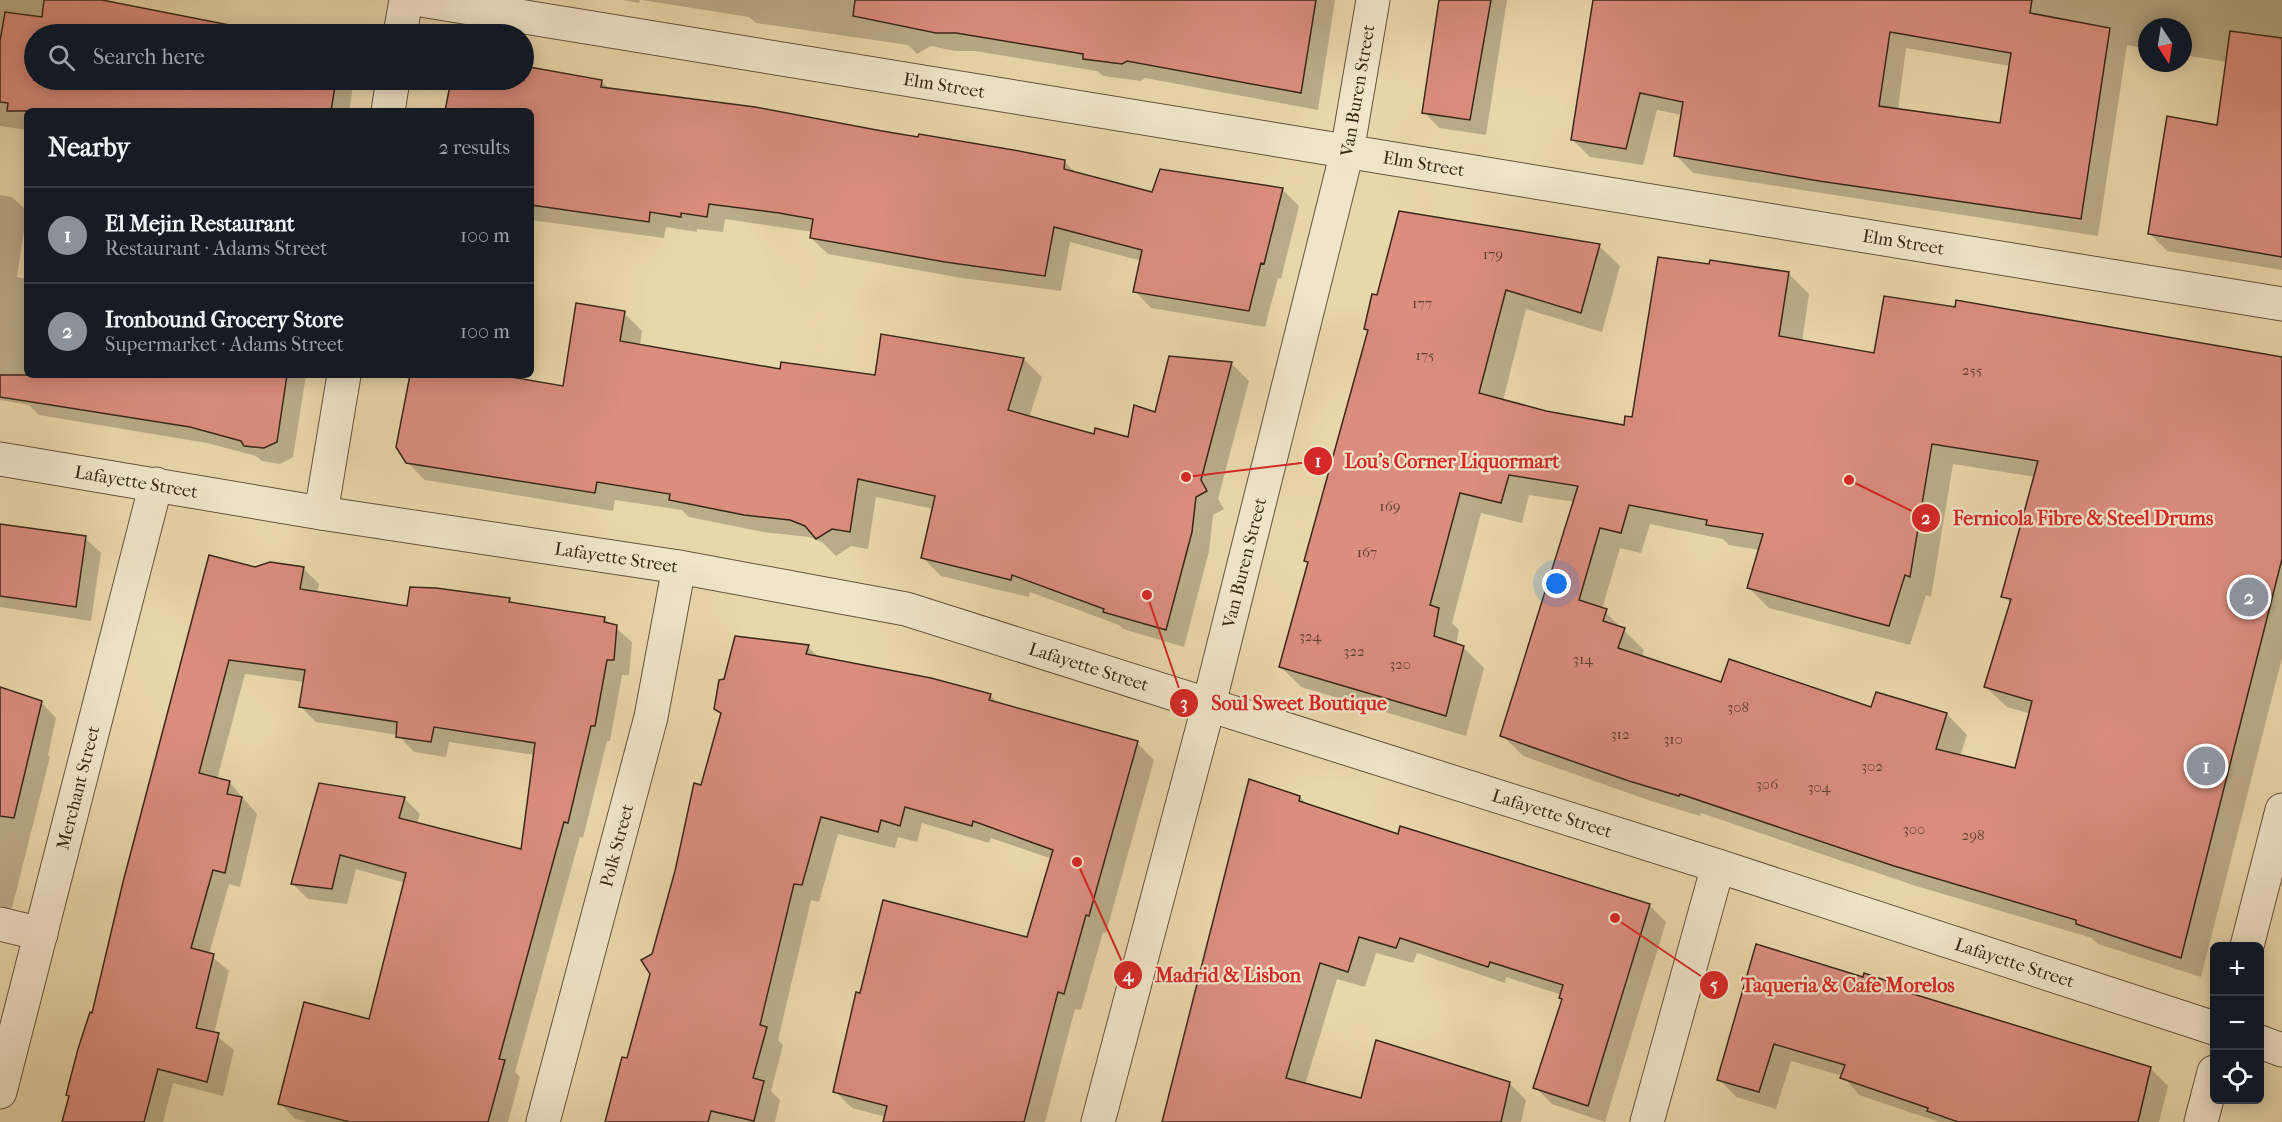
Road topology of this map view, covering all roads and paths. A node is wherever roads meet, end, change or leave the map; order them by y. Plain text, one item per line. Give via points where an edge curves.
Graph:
1 (406, 0) edge
2 (421, 0) edge
3 (1372, 0) edge
4 (402, 24) edge
5 (391, 90) edge
6 (388, 108) edge
7 (1347, 152) junction
8 (2282, 304) edge
9 (344, 378) edge
10 (0, 459) edge
11 (156, 484) junction
12 (321, 513) junction
13 (680, 567) junction
14 (1209, 704) junction
15 (2282, 810) edge
16 (1718, 866) junction
17 (0, 924) edge
18 (41, 934) junction
19 (2248, 942) edge
20 (2210, 1027) edge
21 (2264, 1044) edge
22 (2282, 1050) edge
23 (2210, 1087) edge
24 (0, 1092) edge
25 (543, 1122) edge
26 (1098, 1122) edge
27 (1647, 1122) edge
28 (2201, 1122) edge

1 - 4 street
2 - 7 street, Elm Street
3 - 7 street, Van Buren Street
5 - 6 street
7 - 8 street, Elm Street
7 - 14 street, Van Buren Street
9 - 12 street
10 - 11 street, Lafayette Street
11 - 12 street, Lafayette Street
11 - 18 street, Merchant Street
12 - 13 street, Lafayette Street
13 - 14 street, Lafayette Street via 906,609
13 - 25 street, Polk Street via 651,717
14 - 16 street, Lafayette Street
14 - 26 street, Van Buren Street
15 - 19 street
16 - 20 street, Lafayette Street
16 - 27 street
17 - 18 street
18 - 24 street, Merchant Street
21 - 22 street
23 - 28 street

